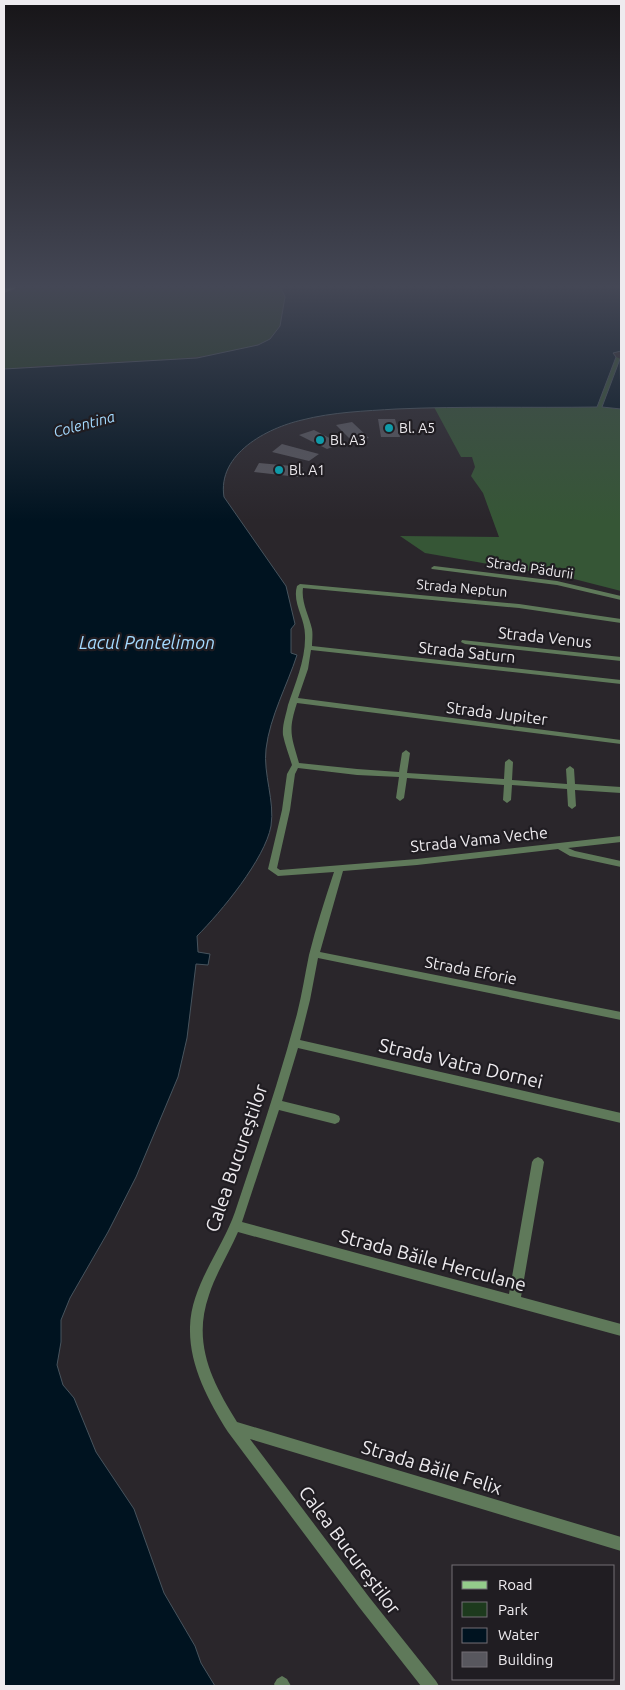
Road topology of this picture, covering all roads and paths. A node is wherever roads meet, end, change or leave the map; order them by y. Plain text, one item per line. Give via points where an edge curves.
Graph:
1 (434, 568) dead end
2 (621, 598) edge
3 (621, 621) edge
4 (465, 642) dead end
5 (309, 648) junction
6 (621, 659) edge
7 (621, 682) edge
8 (293, 700) junction
9 (621, 742) edge
10 (406, 753) dead end
11 (509, 762) dead end
12 (296, 765) junction
13 (570, 769) dead end
14 (356, 772) joint
15 (403, 775) junction
16 (508, 782) junction
17 (571, 787) junction
18 (621, 790) edge
19 (400, 798) dead end
20 (507, 800) dead end
21 (572, 806) dead end
22 (621, 840) edge
23 (560, 846) junction
24 (621, 864) edge
25 (340, 868) junction
26 (314, 954) junction
27 (621, 1016) edge
28 (294, 1043) junction
29 (275, 1104) junction
30 (621, 1118) edge
31 (335, 1119) dead end
32 (538, 1162) dead end
33 (236, 1226) junction
34 (514, 1301) junction
35 (621, 1330) edge
36 (233, 1426) junction
37 (621, 1544) edge
38 (431, 1686) edge

1 - 2 street, Strada Pădurii via 557,583
3 - 5 street, Strada Neptun via 536,607 300,586 298,594 308,622
4 - 6 street, Strada Venus
5 - 7 street, Strada Saturn
5 - 8 street
8 - 9 street, Strada Jupiter
8 - 12 street via 287,735
10 - 15 street
11 - 16 street
12 - 14 street
12 - 25 street via 291,774 272,869 284,873
13 - 17 street
14 - 15 street
15 - 16 street
15 - 19 street
16 - 17 street
16 - 20 street
17 - 18 street
17 - 21 street
22 - 23 street, Strada Vama Veche
23 - 24 street via 573,854
23 - 25 street, Strada Vama Veche
25 - 26 street, Calea Bucureștilor
26 - 27 street, Strada Eforie
26 - 28 street, Calea Bucureștilor
28 - 29 street, Calea Bucureștilor
28 - 30 street, Strada Vatra Dornei
29 - 31 street
29 - 33 street, Calea Bucureștilor
32 - 34 street
33 - 34 street, Strada Băile Herculane
33 - 36 street, Calea Bucureștilor via 205,1290 196,1327 205,1376
34 - 35 street, Strada Băile Herculane
36 - 37 street, Strada Băile Felix
36 - 38 street, Calea Bucureștilor

